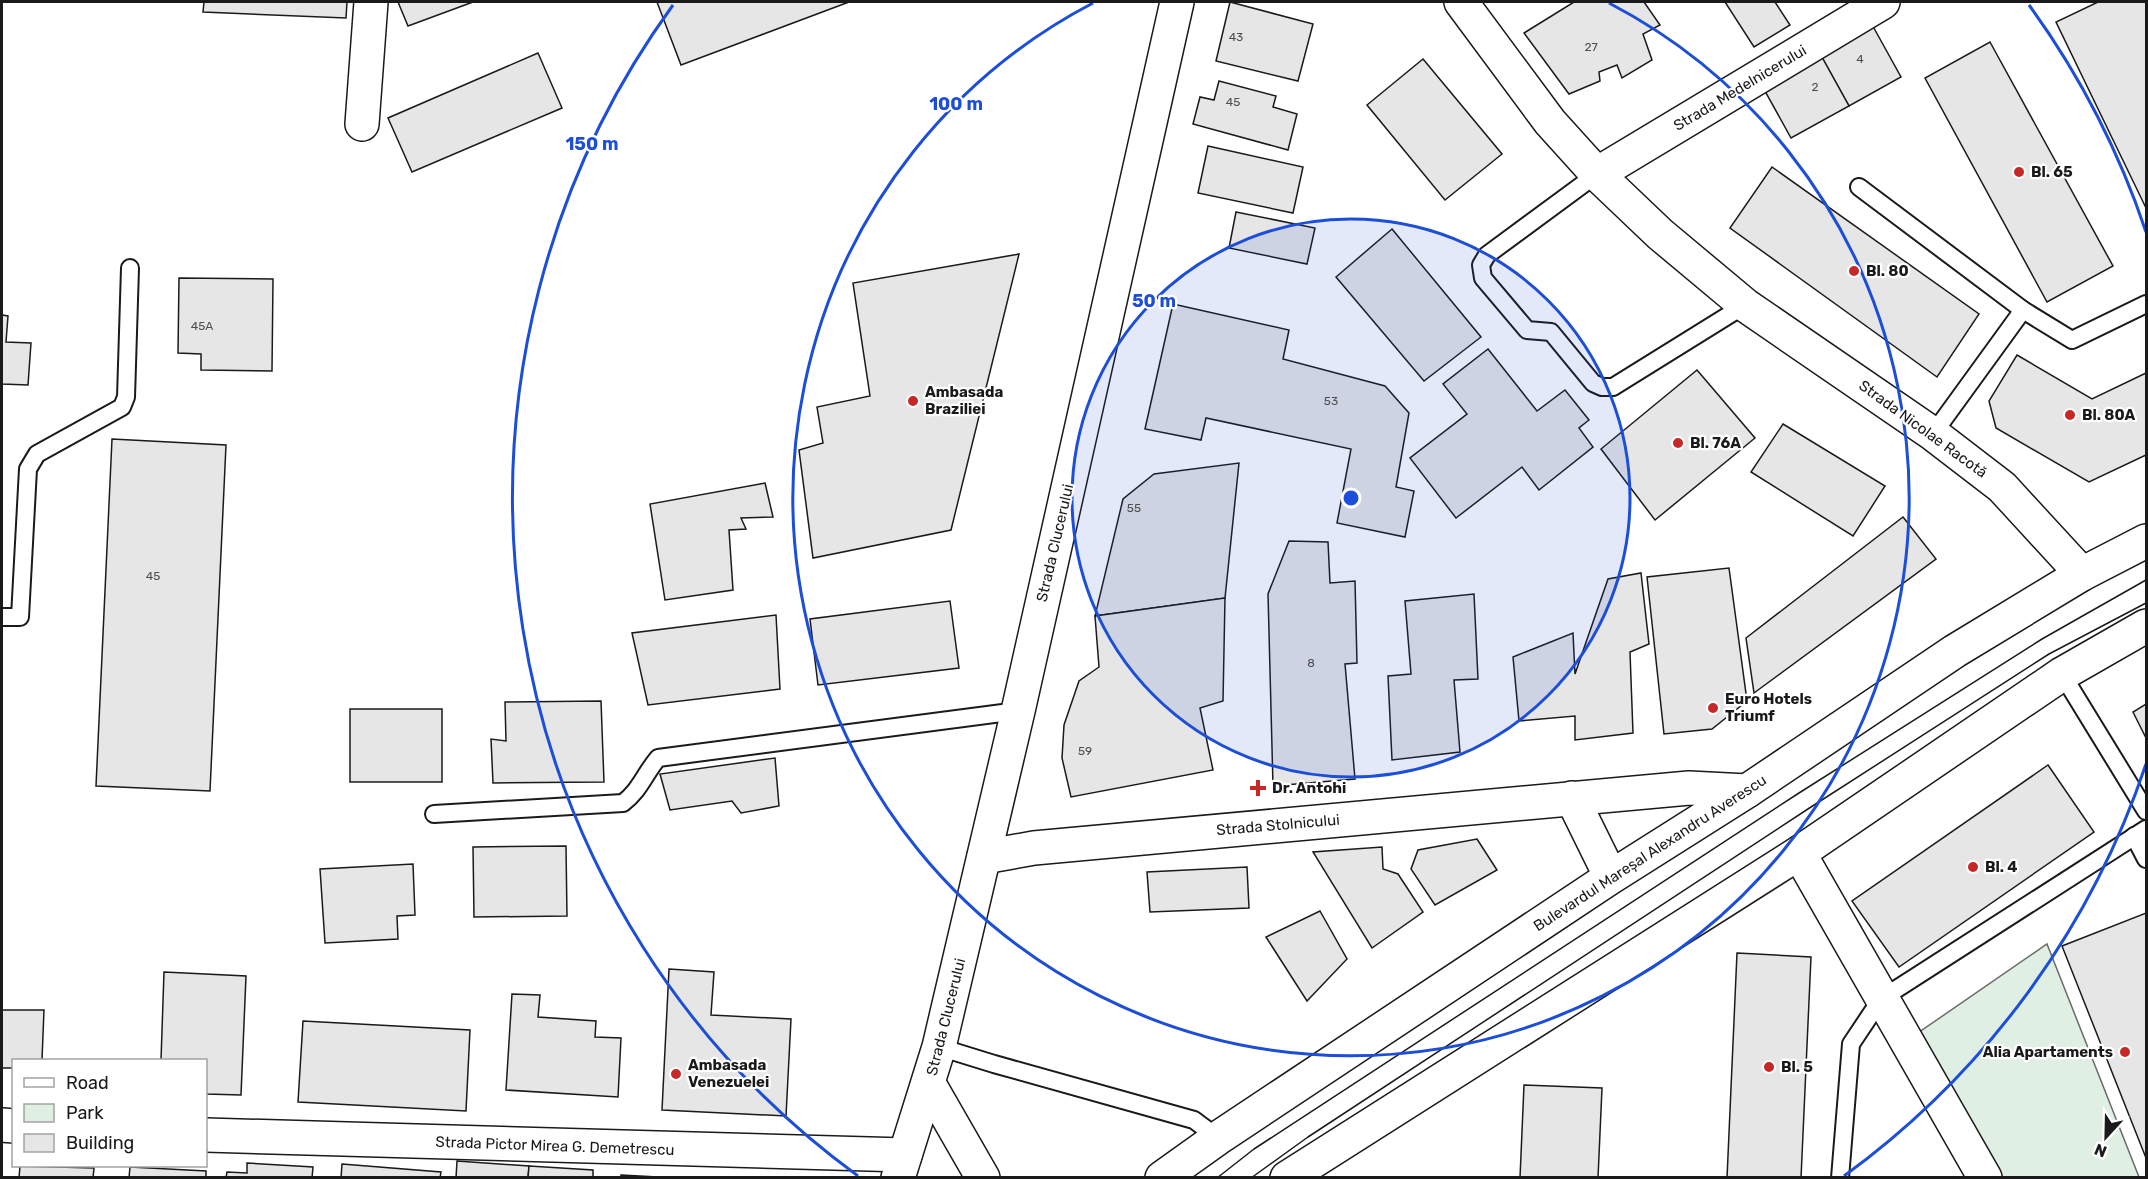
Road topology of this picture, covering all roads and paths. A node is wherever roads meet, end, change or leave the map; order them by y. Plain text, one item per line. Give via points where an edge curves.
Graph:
1 (371, 2) edge
2 (1177, 2) edge
3 (1883, 2) edge
4 (1476, 6) edge
5 (362, 124) dead end
6 (1597, 174) junction
7 (1859, 187) dead end
8 (130, 268) dead end
9 (2146, 304) edge
10 (1745, 305) junction
11 (2023, 310) junction
12 (1933, 434) junction
13 (2146, 541) edge
14 (2082, 574) junction
15 (2, 617) edge
16 (2146, 626) edge
17 (2062, 674) junction
18 (1018, 711) junction
19 (1747, 791) junction
20 (1572, 798) junction
21 (2146, 811) edge
22 (434, 814) dead end
23 (2140, 833) edge
24 (1799, 853) junction
25 (984, 857) junction
26 (2146, 859) edge
27 (1604, 863) dead end
28 (1881, 999) junction
29 (939, 1047) junction
30 (929, 1084) junction
31 (207, 1135) edge
32 (1218, 1138) junction
33 (902, 1166) edge
34 (983, 1178) edge
35 (1162, 1178) edge
36 (1287, 1178) edge
37 (1840, 1178) edge
38 (1985, 1178) edge

1 - 5 street
2 - 18 street, Strada Clucerului
3 - 6 street, Strada Medelnicerului
4 - 6 street, Strada Nicolae Racotă via 1550,122
6 - 10 street, Strada Nicolae Racotă via 1660,234
6 - 10 lane via 1487,255 1480,265 1483,278 1527,330 1551,332 1593,383 1613,387
7 - 11 lane
8 - 15 lane via 126,397 122,406 37,454 28,469 20,617
9 - 11 lane via 2072,340
10 - 12 street, Strada Nicolae Racotă
11 - 12 lane
12 - 14 street, Strada Nicolae Racotă via 2002,487
13 - 14 street, Bulevardul Mareșal Alexandru Averescu
14 - 19 street, Bulevardul Mareșal Alexandru Averescu via 1954,651
16 - 17 street
17 - 21 lane
17 - 24 street
18 - 22 lane via 658,758 636,792 623,804
18 - 25 street, Strada Clucerului
19 - 20 street, Strada Stolnicului via 1689,788
19 - 32 street, Bulevardul Mareșal Alexandru Averescu via 1601,883
20 - 25 street, Strada Stolnicului via 1034,848
20 - 27 street
23 - 26 lane
23 - 28 lane
24 - 28 street
24 - 36 street
25 - 29 street, Strada Clucerului
28 - 37 lane via 1851,1044
28 - 38 street
29 - 30 street, Strada Clucerului
29 - 32 lane via 1194,1120
30 - 33 street, Strada Clucerului
30 - 34 street, Strada Clucerului
31 - 33 street, Strada Pictor Mirea G. Demetrescu
32 - 35 street, Bulevardul Mareșal Alexandru Averescu

